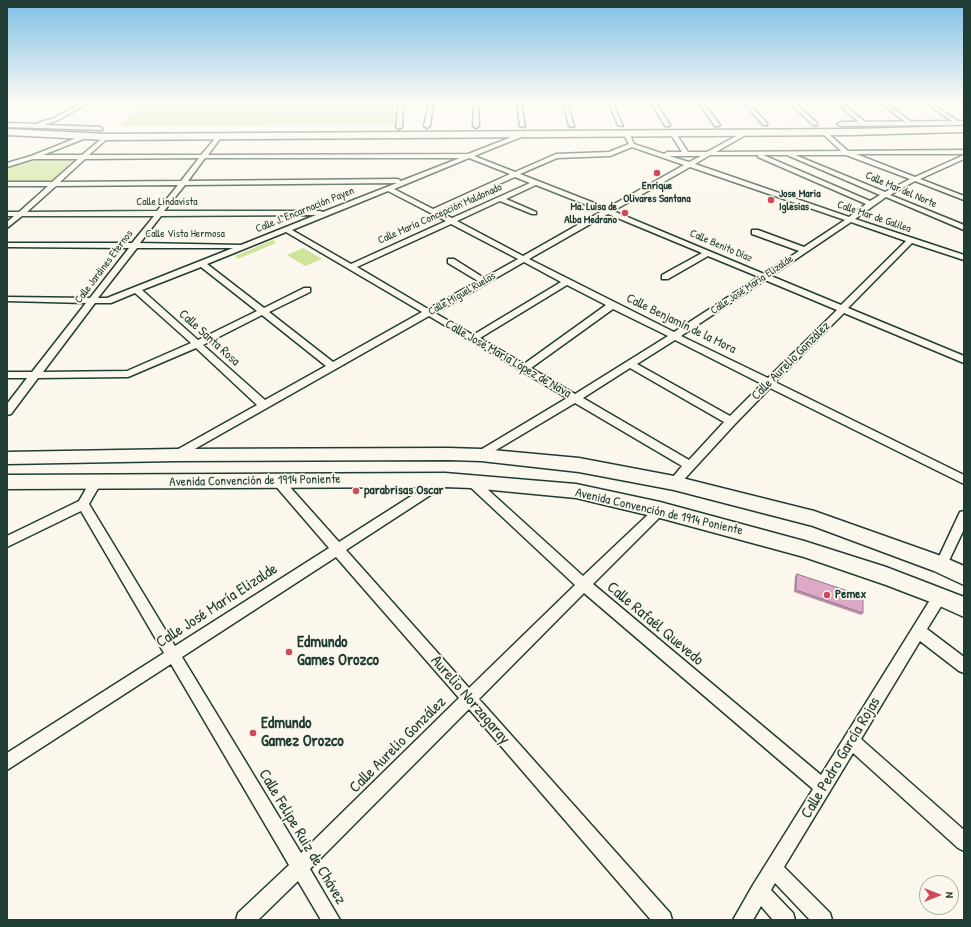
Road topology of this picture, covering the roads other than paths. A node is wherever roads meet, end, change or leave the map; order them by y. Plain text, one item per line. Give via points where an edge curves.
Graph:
1 (64, 145) edge
2 (97, 145) edge
3 (212, 145) edge
4 (491, 145) edge
5 (632, 145) joint
6 (681, 145) edge
7 (723, 145) edge
8 (839, 145) edge
9 (964, 152) edge
10 (755, 153) junction
11 (786, 153) junction
12 (847, 153) junction
13 (658, 154) junction
14 (686, 154) junction
15 (708, 154) junction
16 (468, 156) junction
17 (83, 157) junction
18 (203, 157) junction
19 (964, 157) edge
20 (33, 158) junction
21 (7, 165) edge
22 (690, 165) junction
23 (516, 174) junction
24 (913, 179) junction
25 (405, 181) junction
26 (537, 182) junction
27 (183, 183) junction
28 (7, 184) edge
29 (54, 184) junction
30 (388, 188) junction
31 (885, 194) junction
32 (964, 198) edge
33 (501, 199) junction
34 (869, 203) junction
35 (433, 211) junction
36 (608, 211) junction
37 (159, 213) junction
38 (326, 213) junction
39 (534, 213) dead end
40 (7, 214) edge
41 (20, 214) junction
42 (849, 220) junction
43 (452, 221) junction
44 (7, 226) edge
45 (964, 228) edge
46 (286, 229) junction
47 (755, 232) dead end
48 (910, 240) junction
49 (7, 245) edge
50 (135, 245) junction
51 (244, 246) junction
52 (804, 250) junction
53 (708, 252) junction
54 (964, 258) edge
55 (522, 260) junction
56 (451, 261) dead end
57 (202, 263) junction
58 (351, 267) junction
59 (665, 277) dead end
60 (765, 277) junction
61 (484, 281) junction
62 (566, 282) junction
63 (136, 289) junction
64 (307, 290) dead end
65 (7, 299) edge
66 (92, 301) junction
67 (612, 305) junction
68 (842, 310) junction
69 (262, 312) junction
70 (429, 312) junction
71 (674, 336) junction
72 (474, 338) junction
73 (197, 344) junction
74 (964, 360) edge
75 (630, 365) junction
76 (333, 367) junction
77 (524, 368) junction
78 (7, 375) edge
79 (35, 375) junction
80 (769, 382) junction
81 (576, 399) junction
82 (264, 406) junction
83 (7, 411) edge
84 (731, 422) junction
85 (177, 455) junction
86 (481, 455) junction
87 (7, 458) edge
88 (689, 465) junction
89 (277, 480) junction
90 (445, 480) junction
91 (964, 480) edge
92 (471, 481) junction
93 (7, 482) edge
94 (95, 483) junction
95 (674, 483) junction
96 (83, 504) junction
97 (660, 510) junction
98 (964, 516) edge
99 (7, 542) edge
100 (338, 549) junction
101 (940, 565) junction
102 (964, 576) edge
103 (583, 584) junction
104 (940, 596) junction
105 (964, 607) edge
106 (918, 632) junction
107 (173, 655) junction
108 (964, 666) edge
109 (470, 700) junction
110 (851, 741) junction
111 (7, 762) edge
112 (823, 787) junction
113 (964, 842) edge
114 (300, 868) junction
115 (773, 868) junction
116 (759, 891) junction
117 (245, 920) edge
118 (331, 920) edge
119 (663, 920) edge
120 (742, 920) edge
121 (786, 920) edge
122 (823, 920) edge

1 - 20 street
2 - 17 street
3 - 18 street, Calle Jardines Eternos
4 - 16 street, Calle J. Encarnación Payen
5 - 13 street, Calle Mar de Galilea
5 - 23 street via 610,154 556,156
6 - 14 street
7 - 15 street, Calle Miguel Ruelas
8 - 12 street
9 - 12 street
10 - 11 street
10 - 15 street
10 - 34 street
11 - 12 street
11 - 31 street, Calle Mar del Norte
12 - 24 street
13 - 14 street
13 - 22 street, Calle Mar de Galilea
14 - 15 street
15 - 22 street, Calle Miguel Ruelas
16 - 18 street
16 - 23 street, Calle Benito Díaz
16 - 25 street, Calle J. Encarnación Payen
17 - 18 street
17 - 20 street
17 - 29 street
18 - 27 street, Calle Jardines Eternos
19 - 24 street, Calle José María Elizalde
20 - 21 street
22 - 36 street, Calle Miguel Ruelas
22 - 42 street, Calle Mar de Galilea
23 - 26 street, Calle Benito Díaz
23 - 35 street
24 - 31 street, Calle José María Elizalde
24 - 32 street
25 - 27 street
25 - 30 street, Calle J. Encarnación Payen
26 - 33 street, Calle María Concepción Maldonado
26 - 36 street, Calle Benito Díaz
27 - 29 street
27 - 37 street, Calle Jardines Eternos
28 - 29 street
29 - 41 street
30 - 35 street, Calle Benjamín de la Mora
30 - 38 street, Calle J. Encarnación Payen
31 - 34 street, Calle José María Elizalde
31 - 45 street, Calle Mar del Norte
33 - 39 street
33 - 43 street, Calle María Concepción Maldonado
34 - 42 street, Calle José María Elizalde
35 - 43 street, Calle Benjamín de la Mora
36 - 53 street, Calle Benito Díaz
36 - 55 street, Calle Miguel Ruelas
37 - 38 street, Calle Lindavista
37 - 41 street, Calle Lindavista
37 - 50 street, Calle Jardines Eternos
38 - 46 street, Calle J. Encarnación Payen
40 - 41 street, Calle Lindavista
41 - 44 street
42 - 48 street, Calle Mar de Galilea
42 - 52 street, Calle José María Elizalde
43 - 55 street, Calle Benjamín de la Mora
43 - 58 street, Calle María Concepción Maldonado
46 - 51 street, Calle J. Encarnación Payen
46 - 58 street, Calle José María López de Nava
47 - 52 street
48 - 54 street, Calle Mar de Galilea
48 - 68 street, Calle Aurelio González
49 - 50 street, Calle Vista Hermosa
50 - 51 street, Calle Vista Hermosa
50 - 66 street, Calle Jardines Eternos
51 - 57 street, Calle J. Encarnación Payen
52 - 60 street, Calle José María Elizalde
53 - 59 street
53 - 60 street, Calle Benito Díaz
55 - 61 street, Calle Miguel Ruelas
55 - 62 street, Calle Benjamín de la Mora
56 - 61 street
57 - 63 street, Calle J. Encarnación Payen
57 - 69 street
58 - 70 street, Calle José María López de Nava
60 - 68 street, Calle Benito Díaz
60 - 71 street, Calle José María Elizalde
61 - 70 street, Calle Miguel Ruelas
62 - 67 street, Calle Benjamín de la Mora
62 - 72 street
63 - 66 street, Calle J. Encarnación Payen via 108,301
63 - 73 street, Calle Santa Rosa
64 - 69 street
65 - 66 street, Calle J. Encarnación Payen
66 - 79 street, Calle Jardines Eternos
67 - 71 street, Calle Benjamín de la Mora
67 - 77 street
68 - 74 street, Calle Benito Díaz
68 - 80 street, Calle Aurelio González
69 - 73 street
69 - 76 street
70 - 72 street, Calle José María López de Nava
70 - 76 street, Calle Miguel Ruelas
71 - 75 street, Calle José María Elizalde
71 - 80 street, Calle Benjamín de la Mora
72 - 77 street, Calle José María López de Nava
73 - 79 street via 128,374
73 - 82 street, Calle Santa Rosa
75 - 81 street, Calle José María Elizalde
75 - 84 street
76 - 82 street, Calle Miguel Ruelas
77 - 81 street, Calle José María López de Nava
78 - 79 street
79 - 83 street, Calle Jardines Eternos
80 - 84 street, Calle Aurelio González
80 - 91 street, Calle Benjamín de la Mora
81 - 86 street, Calle José María Elizalde
81 - 88 street, Calle José María López de Nava
82 - 85 street, Calle Miguel Ruelas
84 - 88 street, Calle Aurelio González
85 - 86 main road, Avenida Convención de 1914 Poniente
85 - 87 main road, Avenida Convención de 1914 Poniente
86 - 95 main road, Avenida Convención de 1914 Poniente via 579,465
88 - 95 street, Calle Aurelio González
89 - 90 main road, Avenida Convención de 1914 Poniente
89 - 94 main road, Avenida Convención de 1914 Poniente
89 - 100 street, Aurelio Norzagaray
90 - 92 main road, Avenida Convención de 1914 Poniente
90 - 100 street, Calle José María Elizalde
92 - 97 main road, Avenida Convención de 1914 Poniente via 576,492
92 - 103 street, Calle Rafaél Quevedo
93 - 94 main road, Avenida Convención de 1914 Poniente
94 - 96 street
95 - 101 main road, Avenida Convención de 1914 Poniente via 814,518
96 - 99 street
96 - 107 street, Calle Felipe Ruiz de Chávez
97 - 103 street, Calle Aurelio González
97 - 104 main road, Avenida Convención de 1914 Poniente via 804,549
98 - 101 street
100 - 107 street, Calle José María Elizalde
100 - 109 street, Aurelio Norzagaray
101 - 102 main road, Avenida Convención de 1914 Poniente
103 - 109 street, Calle Aurelio González
103 - 112 street, Calle Rafaél Quevedo
104 - 105 main road, Avenida Convención de 1914 Poniente
104 - 106 street, Calle Pedro García Rojas
106 - 108 street
106 - 110 street, Calle Pedro García Rojas
107 - 111 street, Calle José María Elizalde
107 - 114 street, Calle Felipe Ruiz de Chávez
109 - 114 street, Calle Aurelio González
109 - 119 street, Aurelio Norzagaray
110 - 112 street, Calle Pedro García Rojas
110 - 113 street
112 - 115 street, Calle Pedro García Rojas
114 - 117 street, Calle Aurelio González
114 - 118 street, Calle Felipe Ruiz de Chávez
115 - 116 street, Calle Pedro García Rojas
115 - 122 street
116 - 120 street, Calle Pedro García Rojas
116 - 121 street

